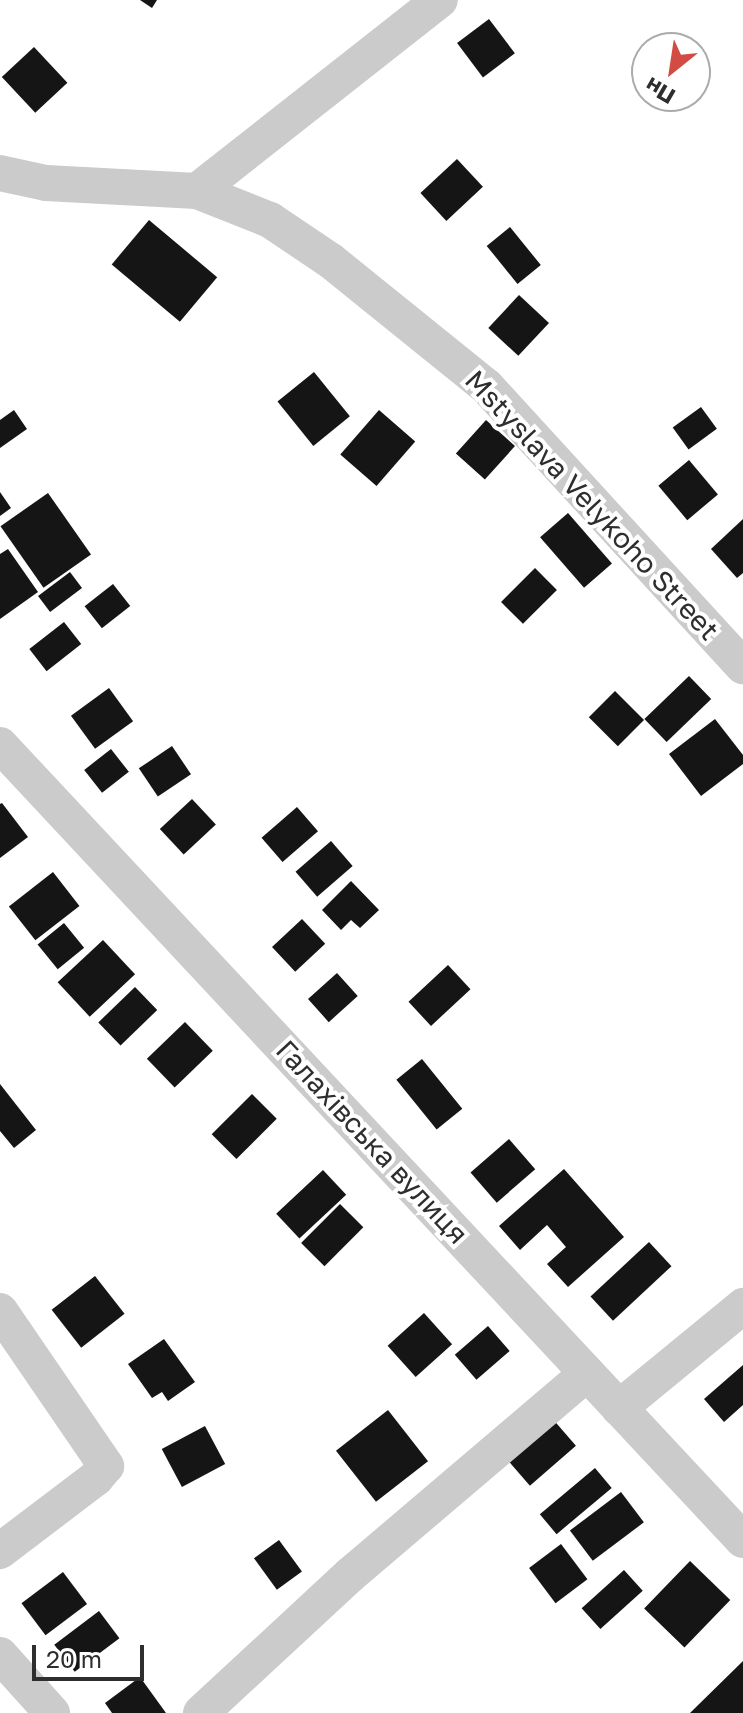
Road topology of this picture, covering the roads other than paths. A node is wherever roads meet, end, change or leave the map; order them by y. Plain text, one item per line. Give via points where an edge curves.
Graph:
1 (440, 0) edge
2 (0, 173) edge
3 (197, 191) junction
4 (743, 666) edge
5 (0, 745) edge
6 (743, 1306) edge
7 (0, 1311) edge
8 (587, 1373) junction
9 (619, 1408) junction
10 (743, 1540) edge
11 (0, 1551) edge
12 (0, 1655) edge
13 (52, 1713) edge
14 (201, 1713) edge

1 - 3 street
2 - 3 street, Mstyslava Velykoho Street via 46,183
3 - 4 street, Mstyslava Velykoho Street via 270,220 331,261 486,386
5 - 8 street, Галахівська вулиця
6 - 9 street
7 - 11 street via 106,1466
8 - 9 street, Галахівська вулиця
8 - 14 street via 350,1575
9 - 10 street, Галахівська вулиця
12 - 13 street

